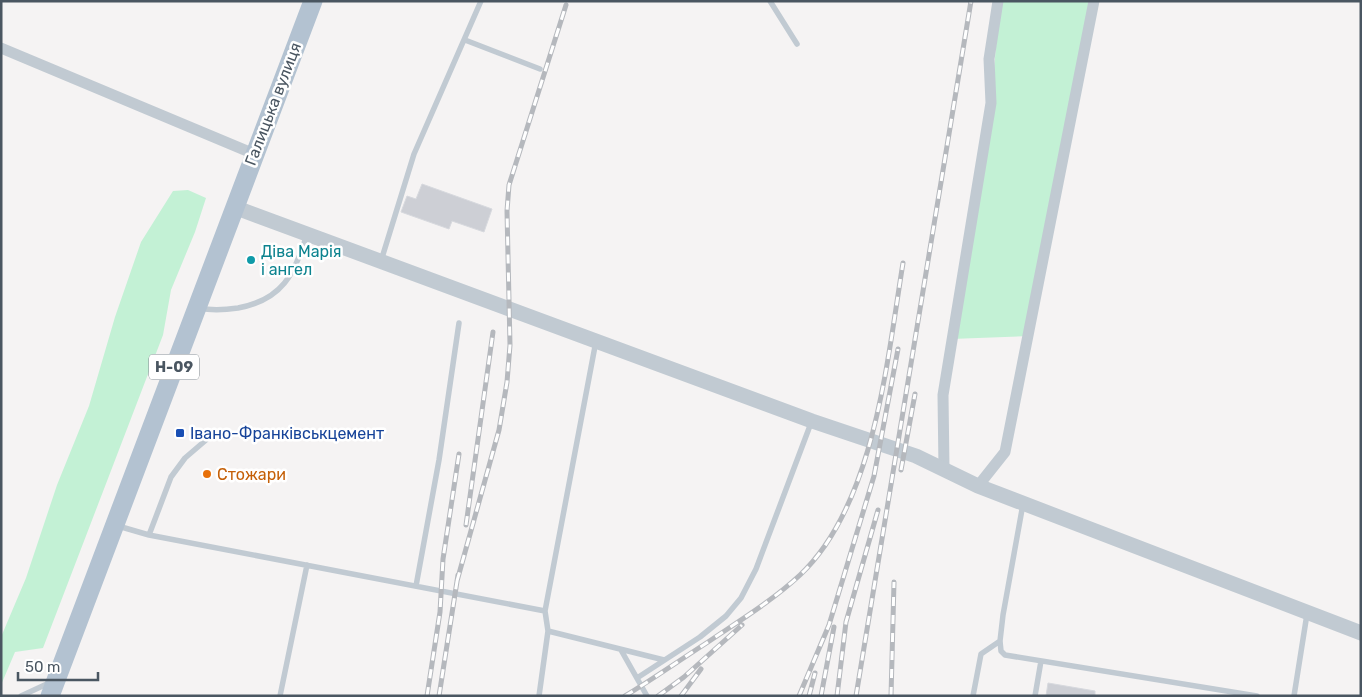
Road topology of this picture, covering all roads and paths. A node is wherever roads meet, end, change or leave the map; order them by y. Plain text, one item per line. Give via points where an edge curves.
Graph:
1 (313, 1) edge
2 (481, 1) edge
3 (770, 1) edge
4 (998, 1) edge
5 (1094, 1) edge
6 (466, 40) junction
7 (797, 44) dead end
8 (1, 48) edge
9 (540, 69) dead end
10 (254, 154) junction
11 (234, 208) junction
12 (307, 234) junction
13 (381, 261) junction
14 (197, 308) junction
15 (459, 323) dead end
16 (596, 341) junction
17 (812, 421) junction
18 (206, 440) dead end
19 (944, 469) junction
20 (978, 486) junction
21 (1023, 504) junction
22 (114, 525) junction
23 (149, 535) junction
24 (307, 565) junction
25 (416, 586) junction
26 (545, 611) junction
27 (1308, 612) junction
28 (548, 631) junction
29 (1361, 633) edge
30 (1000, 641) junction
31 (622, 650) junction
32 (664, 660) junction
33 (1041, 660) junction
34 (638, 678) junction
35 (53, 688) edge
36 (21, 696) edge
37 (280, 696) edge
38 (539, 696) edge
39 (647, 696) edge
40 (972, 696) edge
41 (1035, 696) edge
42 (1257, 696) edge
43 (1294, 696) edge

1 - 10 main road, Галицька вулиця / Н-09
2 - 6 lane
3 - 7 lane
4 - 19 street via 989,58 991,103 943,395
5 - 20 street via 1005,452
6 - 9 lane
6 - 13 lane via 414,154
8 - 10 street
10 - 11 main road, Галицька вулиця / Н-09
11 - 12 street
11 - 14 main road, Н-09
12 - 13 street
12 - 14 lane via 294,270 281,289 248,306 221,310
13 - 16 street
14 - 22 main road, Н-09
15 - 25 lane
16 - 17 street
16 - 26 lane
17 - 19 street via 916,456
17 - 32 lane via 756,569 741,598 726,616 700,637
18 - 23 lane via 185,458 171,477
19 - 20 street
20 - 21 street
21 - 27 street
21 - 30 lane
22 - 23 lane
22 - 35 main road, Н-09
23 - 24 lane
24 - 25 lane
24 - 37 lane
25 - 26 lane
26 - 28 lane
27 - 29 street
27 - 43 lane
28 - 31 lane
28 - 38 lane
30 - 33 lane via 1005,655
30 - 40 lane via 981,654
31 - 32 lane
31 - 34 lane
32 - 34 lane
33 - 41 lane
33 - 42 lane
34 - 39 lane
35 - 36 lane

